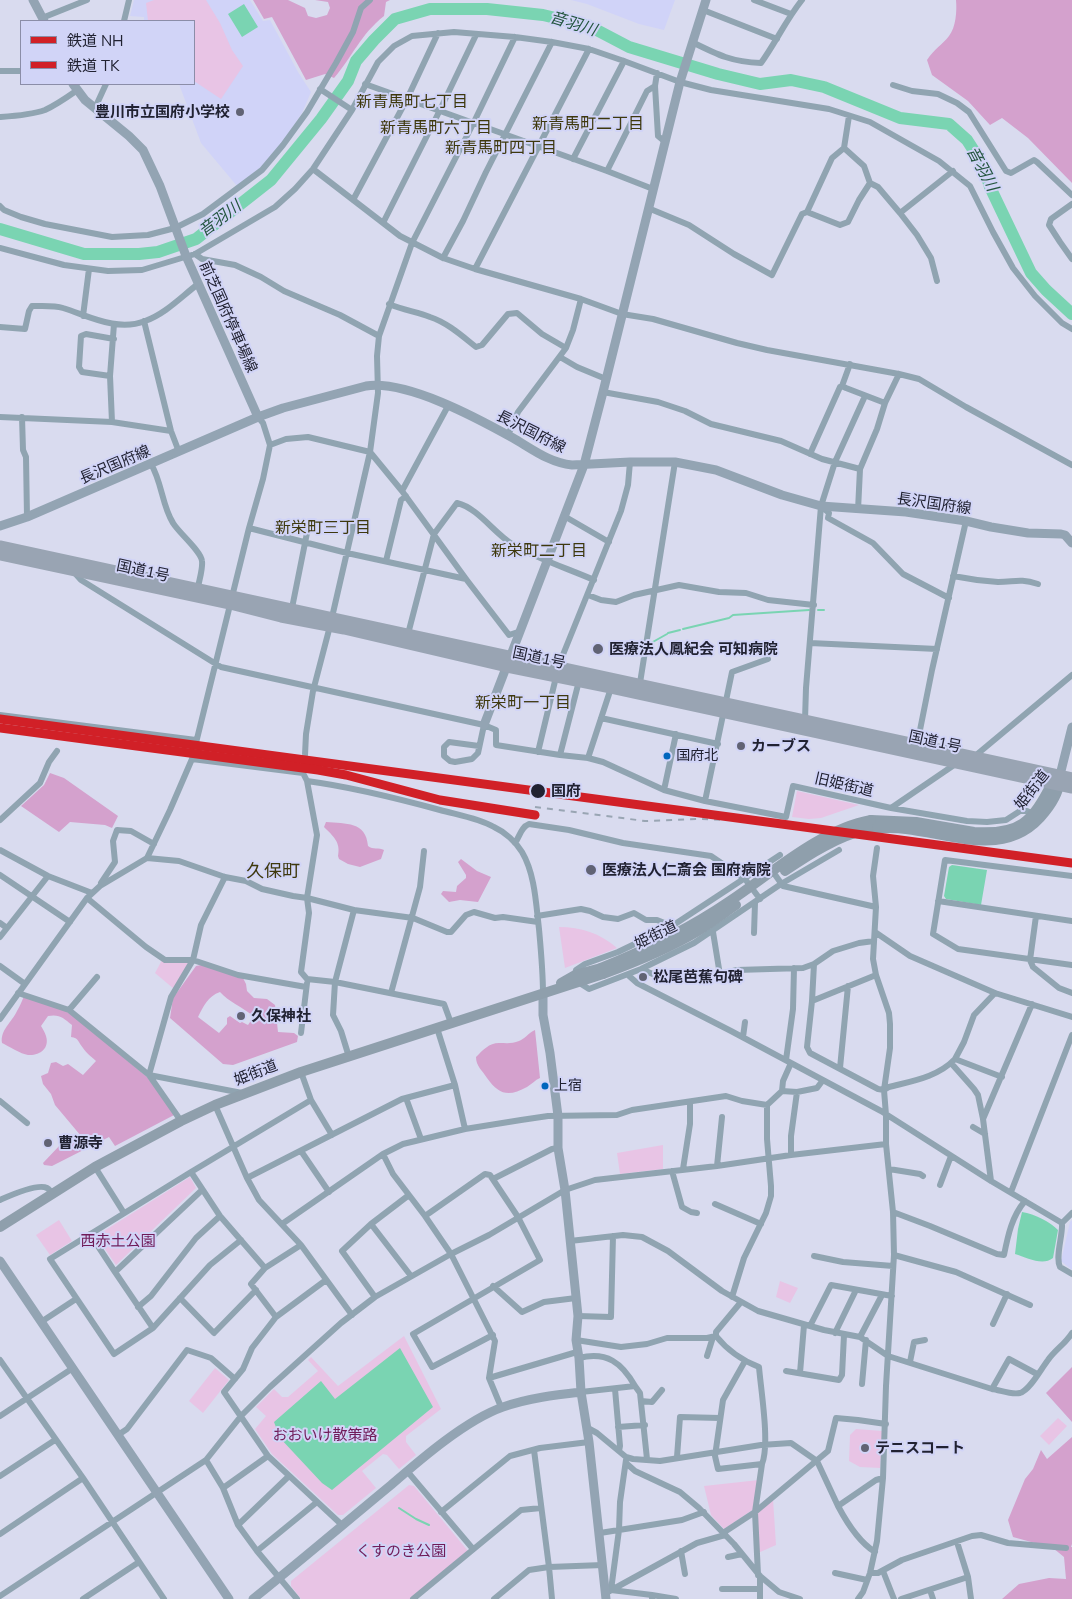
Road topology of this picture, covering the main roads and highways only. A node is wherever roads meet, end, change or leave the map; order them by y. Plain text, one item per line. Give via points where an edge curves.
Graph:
1 (0, 546) edge
2 (0, 555) edge
3 (231, 600) junction
4 (331, 622) junction
5 (509, 662) junction
6 (557, 672) junction
7 (725, 707) junction
8 (1072, 778) edge
9 (1057, 781) junction
10 (1072, 788) edge
11 (1020, 830) junction
12 (0, 1226) edge

1 - 3 highway, 国道1号 via 198,588
2 - 3 highway, 国道1号
3 - 4 highway, 国道1号 via 292,608
3 - 4 highway, 国道1号 via 281,617
4 - 5 highway, 国道1号
4 - 5 highway, 国道1号 via 408,634
5 - 6 highway, 国道1号
6 - 7 highway, 国道1号 via 640,684
6 - 7 highway, 国道1号 via 611,688
7 - 9 highway, 国道1号 via 958,763
7 - 9 highway, 国道1号 via 805,720 975,756
8 - 9 highway, 国道1号
9 - 10 highway, 国道1号
9 - 11 main road, 姫街道
9 - 11 main road, 姫街道 via 1050,806 1038,821
11 - 12 main road, 姫街道, bridge via 983,832 916,822 872,820 837,830 693,925 602,971 543,994 301,1072 216,1105 95,1167

